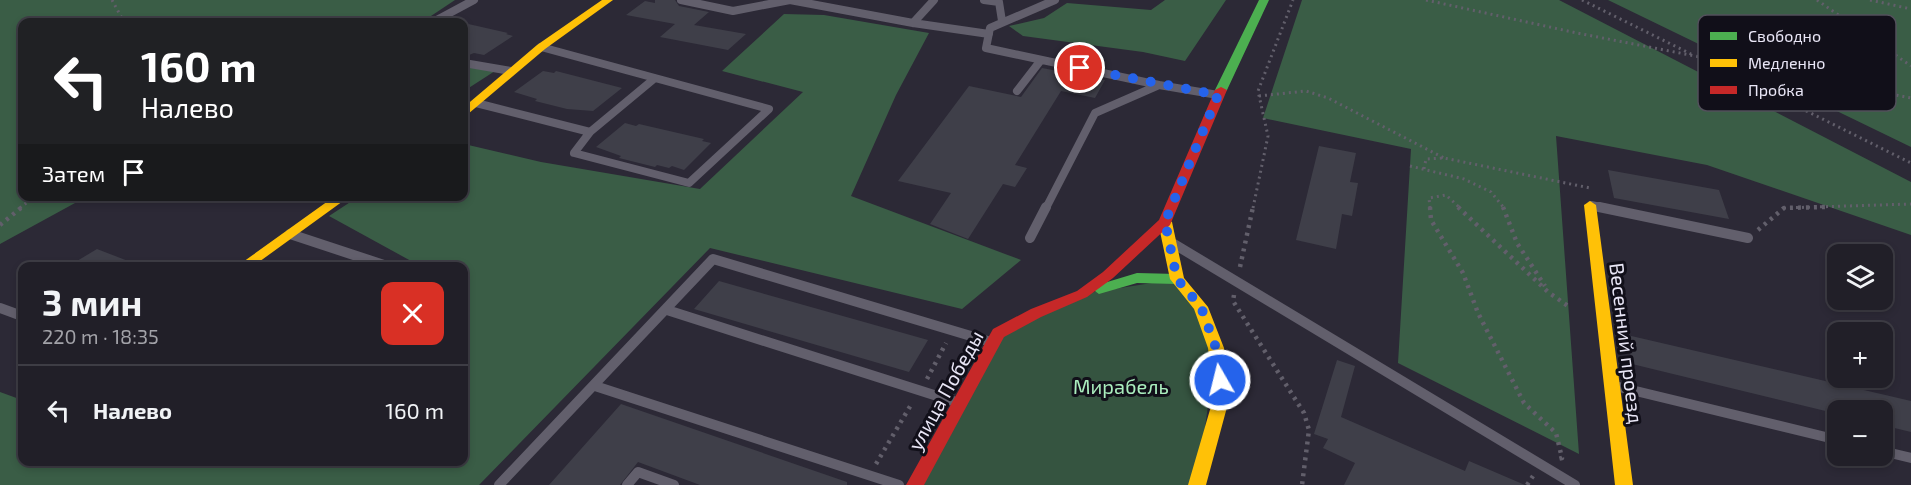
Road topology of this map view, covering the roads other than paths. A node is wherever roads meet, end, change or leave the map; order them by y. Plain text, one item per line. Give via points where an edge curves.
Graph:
1 (474, 0) edge
2 (608, 0) edge
3 (681, 0) edge
4 (934, 0) edge
5 (984, 0) edge
6 (1055, 0) edge
7 (1264, 0) edge
8 (801, 1) edge
9 (440, 18) edge
10 (1002, 21) junction
11 (913, 23) junction
12 (989, 34) junction
13 (541, 47) junction
14 (1041, 60) junction
15 (468, 64) edge
16 (513, 71) junction
17 (655, 78) junction
18 (1159, 85) junction
19 (1017, 91) dead end
20 (1218, 95) junction
21 (476, 104) junction
22 (468, 109) edge
23 (590, 132) junction
24 (337, 201) edge
25 (1590, 205) joint
26 (1165, 222) junction
27 (290, 234) junction
28 (1030, 238) dead end
29 (1748, 238) road end
30 (1169, 242) junction
31 (250, 262) edge
32 (375, 262) edge
33 (1177, 279) junction
34 (1082, 294) junction
35 (0, 308) edge
36 (667, 310) junction
37 (18, 315) edge
38 (993, 343) junction
39 (1613, 385) junction
40 (595, 386) junction
41 (959, 403) junction
42 (1827, 437) edge
43 (1893, 454) edge
44 (1911, 458) edge
45 (500, 485) edge
46 (627, 485) edge
47 (674, 485) edge
48 (899, 485) edge
49 (915, 485) edge
50 (1197, 485) edge
51 (1575, 485) edge
52 (1624, 485) edge

1 - 9 lane
2 - 13 street
3 - 8 lane via 733,11
4 - 11 lane
5 - 10 lane via 999,2
6 - 10 lane
7 - 20 street, улица Победы
8 - 11 lane
10 - 12 lane via 990,28
11 - 12 lane
12 - 14 lane via 986,48
13 - 16 street
13 - 17 lane
14 - 18 lane
14 - 19 lane
15 - 16 lane
16 - 21 street
17 - 23 lane
17 - 23 lane via 769,109 689,183 574,153
18 - 20 lane
18 - 28 lane via 1095,113
20 - 26 street, улица Победы
21 - 22 street
21 - 23 lane
24 - 27 street
25 - 29 lane
25 - 39 street, Весенний проезд
26 - 30 street
26 - 34 street, улица Победы
27 - 31 street
27 - 32 lane
30 - 33 street
30 - 51 lane
33 - 34 street via 1135,276
33 - 50 street via 1201,307 1216,348 1222,396
34 - 38 street, улица Победы via 998,333
35 - 37 lane
36 - 38 lane via 713,259
36 - 40 lane
36 - 41 lane
38 - 41 street, улица Победы
39 - 42 lane
39 - 52 street, Весенний проезд
40 - 45 lane
40 - 48 lane
41 - 49 street, улица Победы
43 - 44 lane
46 - 47 lane via 638,472

